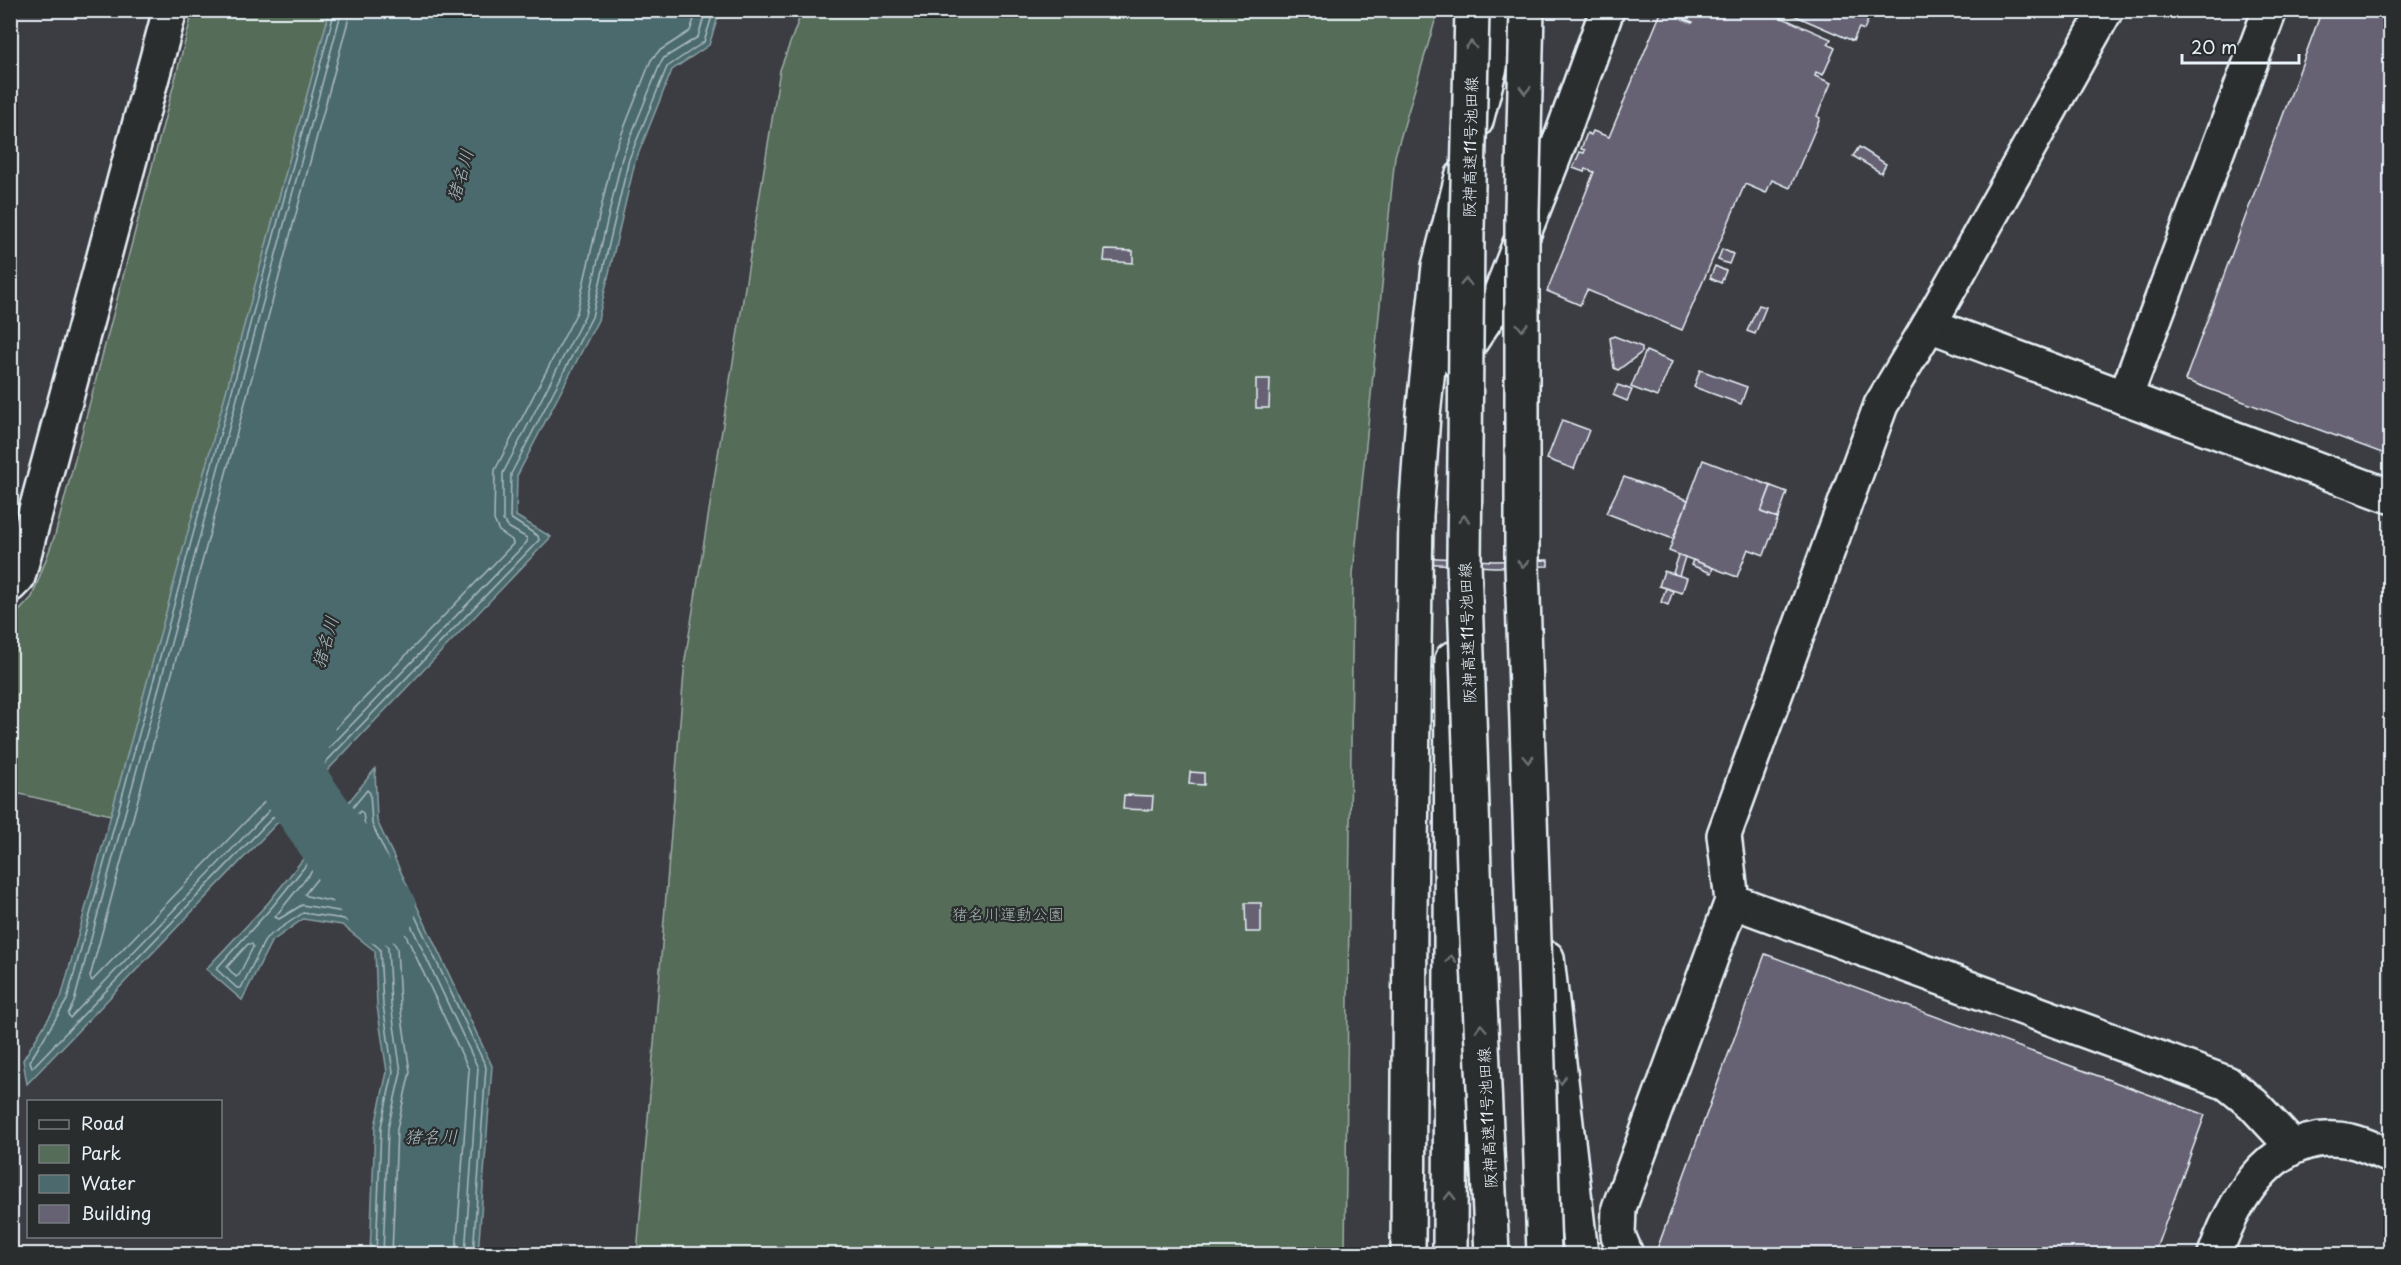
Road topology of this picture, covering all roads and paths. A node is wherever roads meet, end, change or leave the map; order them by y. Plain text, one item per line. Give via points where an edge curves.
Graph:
1 (170, 10) edge
2 (1472, 10) edge
3 (1508, 10) edge
4 (1527, 10) edge
5 (1607, 10) edge
6 (2106, 10) edge
7 (2270, 10) edge
8 (1929, 325) junction
9 (2125, 398) junction
10 (1424, 415) junction
11 (2391, 496) edge
12 (1464, 563) junction
13 (10, 585) edge
14 (1529, 792) junction
15 (1732, 901) junction
16 (2293, 1148) junction
17 (2391, 1156) edge
18 (1408, 1254) edge
19 (1450, 1254) edge
20 (1492, 1254) edge
21 (1544, 1254) edge
22 (1581, 1254) edge
23 (1626, 1254) edge
24 (2215, 1254) edge

1 - 13 main road via 18,577
12 -> 2 main road, 阪神高速11号池田線, bridge
3 - 10 main road via 1439,266
4 -> 14 main road, bridge via 1522,211 1522,565
5 - 10 main road via 1497,302
6 - 8 main road
7 - 9 main road
8 - 9 main road
8 - 15 main road via 1881,405 1724,835
9 - 11 main road
10 - 18 main road via 1416,515
19 -> 12 main road, bridge via 1452,657
20 -> 12 main road, 阪神高速11号池田線, bridge
14 - 21 main road, bridge
14 -> 22 main road, bridge
15 - 16 main road via 2227,1083 2253,1104
15 - 23 main road via 1619,1208 1618,1235
16 - 17 main road via 2331,1139 2352,1141
16 - 24 main road via 2273,1160 2242,1194

